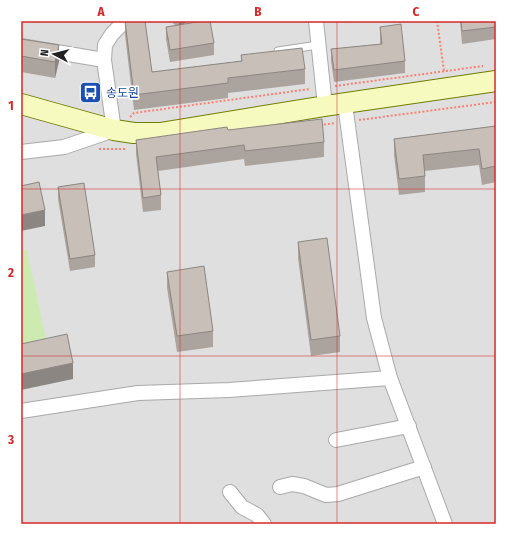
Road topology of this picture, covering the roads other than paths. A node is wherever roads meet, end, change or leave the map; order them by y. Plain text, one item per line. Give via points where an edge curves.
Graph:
1 (125, 21) edge
2 (316, 21) edge
3 (318, 45) junction
4 (21, 46) edge
5 (278, 51) edge
6 (104, 60) junction
7 (492, 73) edge
8 (324, 97) junction
9 (21, 104) edge
10 (345, 104) junction
11 (114, 130) junction
12 (21, 152) edge
13 (390, 378) junction
14 (21, 411) edge
15 (409, 426) junction
16 (336, 440) dead end
17 (424, 467) junction
18 (280, 487) dead end
19 (230, 492) dead end
20 (264, 524) edge
21 (445, 524) edge

1 - 6 street via 105,45
2 - 3 street
3 - 5 lane
3 - 8 street
4 - 6 street
6 - 11 street
7 - 10 main road
8 - 10 main road
8 - 11 main road via 160,133
9 - 11 main road
10 - 13 street via 374,318
11 - 12 street via 64,147
13 - 14 street via 229,390 138,393
13 - 15 street
15 - 16 street
15 - 17 street
17 - 18 street via 338,494 326,495 292,484
17 - 21 street
19 - 20 street via 242,507 257,515

